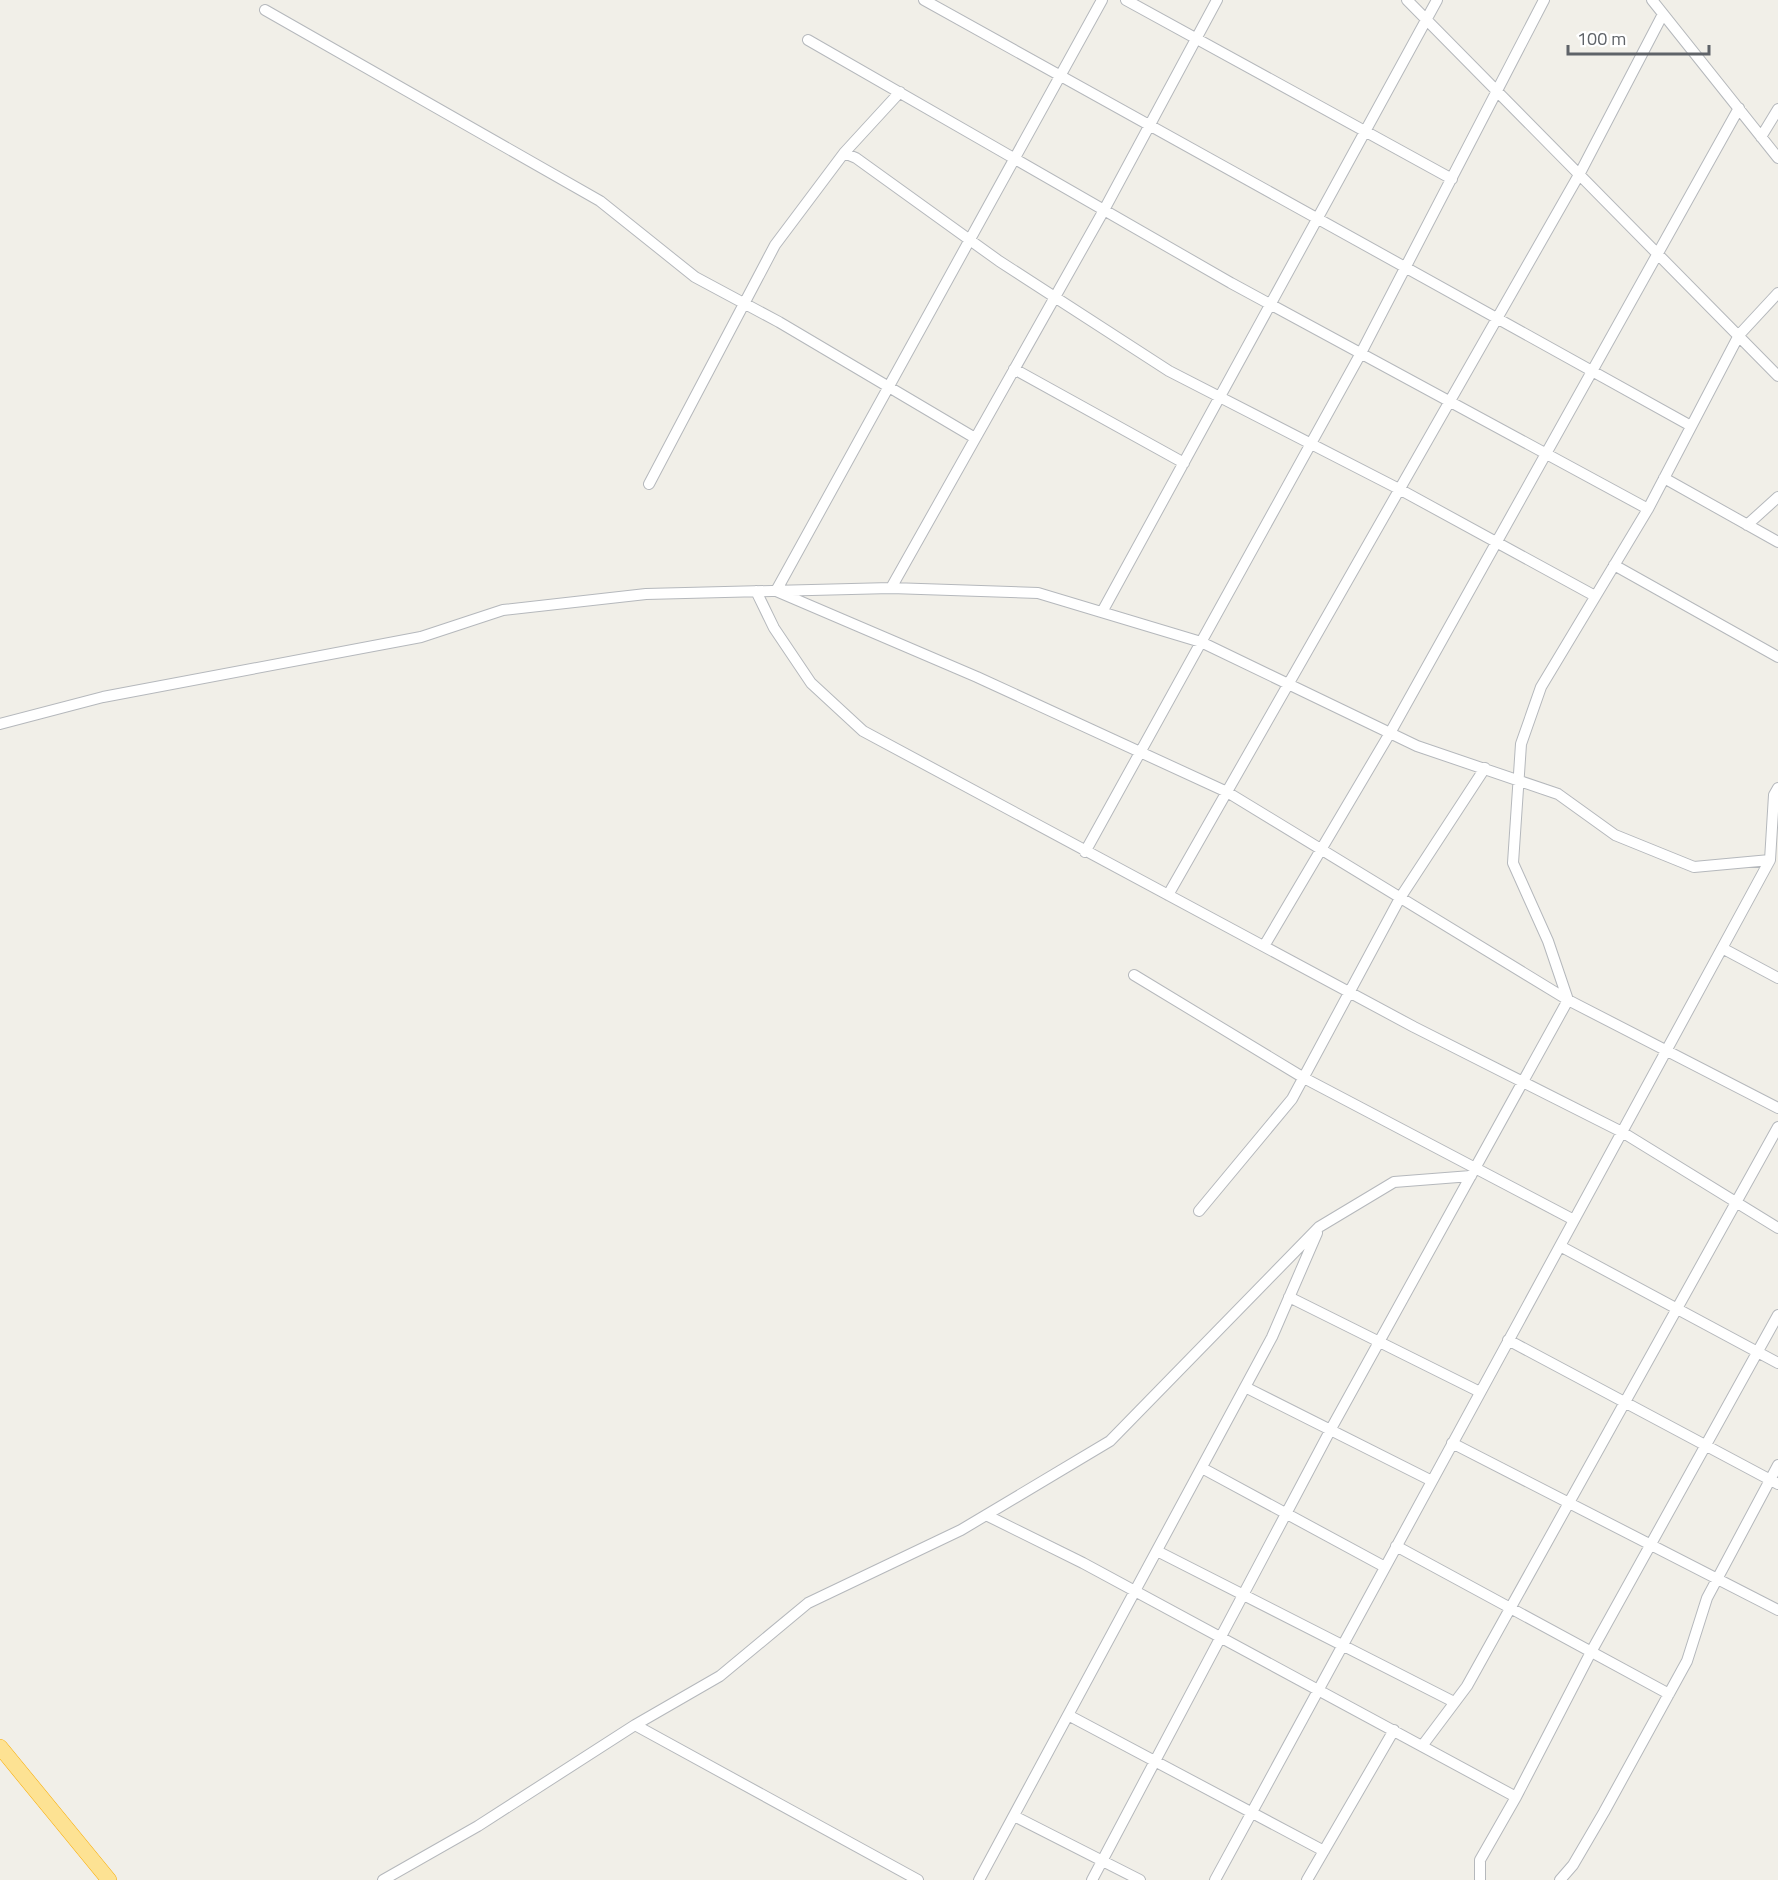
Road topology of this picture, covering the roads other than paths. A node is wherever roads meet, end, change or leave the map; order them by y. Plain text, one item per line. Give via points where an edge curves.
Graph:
1 (924, 0) edge
2 (1102, 0) edge
3 (1126, 0) edge
4 (1217, 0) edge
5 (1407, 0) edge
6 (1437, 0) edge
7 (1544, 0) edge
8 (1652, 0) edge
9 (265, 10) dead end
10 (1664, 14) junction
11 (1426, 19) junction
12 (1196, 39) junction
13 (808, 40) dead end
14 (1060, 76) junction
15 (1499, 91) junction
16 (900, 92) junction
17 (1738, 108) junction
18 (1778, 109) edge
19 (1149, 125) junction
20 (1365, 131) junction
21 (1761, 137) junction
22 (844, 153) junction
23 (1014, 158) junction
24 (1778, 158) edge
25 (1580, 173) junction
26 (1452, 179) junction
27 (1104, 210) junction
28 (1317, 219) junction
29 (969, 239) junction
30 (1658, 252) junction
31 (1406, 268) junction
32 (1778, 293) edge
33 (1055, 297) junction
34 (746, 304) junction
35 (1270, 304) junction
36 (1497, 318) junction
37 (1739, 335) junction
38 (1361, 353) junction
39 (1014, 369) junction
40 (1592, 371) junction
41 (1778, 376) edge
42 (888, 387) junction
43 (1220, 397) junction
44 (1449, 401) junction
45 (1691, 426) junction
46 (975, 438) junction
47 (1311, 443) junction
48 (1546, 454) junction
49 (1184, 463) junction
50 (1664, 478) junction
51 (649, 484) dead end
52 (1399, 489) junction
53 (1778, 496) edge
54 (1648, 509) junction
55 (1747, 525) junction
56 (1497, 542) junction
57 (1778, 542) edge
58 (1614, 565) junction
59 (891, 588) junction
60 (756, 591) junction
61 (776, 591) junction
62 (1595, 596) junction
63 (1102, 612) junction
64 (1201, 642) junction
65 (1778, 657) edge
66 (1288, 684) junction
67 (0, 724) edge
68 (1390, 733) junction
69 (1140, 753) junction
70 (1485, 768) junction
71 (1519, 779) junction
72 (1778, 788) edge
73 (1227, 792) junction
74 (1775, 830) edge
75 (1321, 850) junction
76 (1085, 852) junction
77 (1770, 860) junction
78 (1168, 895) junction
79 (1400, 898) junction
80 (1264, 946) junction
81 (1722, 948) junction
82 (1134, 975) dead end
83 (1778, 978) edge
84 (1351, 993) junction
85 (1568, 1000) junction
86 (1667, 1049) junction
87 (1304, 1078) junction
88 (1523, 1082) junction
89 (1778, 1108) edge
90 (1778, 1128) edge
91 (1622, 1132) junction
92 (1473, 1172) junction
93 (1736, 1203) junction
94 (1199, 1211) dead end
95 (1574, 1220) junction
96 (1319, 1227) junction
97 (1778, 1228) edge
98 (1560, 1246) junction
99 (1289, 1297) junction
100 (1677, 1309) junction
101 (1778, 1315) edge
102 (1509, 1340) junction
103 (1379, 1342) junction
104 (1758, 1352) junction
105 (1778, 1363) edge
106 (1245, 1388) junction
107 (1480, 1392) junction
108 (1625, 1402) junction
109 (1330, 1430) junction
110 (1452, 1443) junction
111 (1706, 1446) junction
112 (1778, 1465) edge
113 (1202, 1468) junction
114 (1432, 1481) junction
115 (1774, 1482) edge
116 (1569, 1503) junction
117 (1286, 1513) junction
118 (986, 1515) junction
119 (1651, 1544) junction
120 (1396, 1546) junction
121 (1157, 1551) junction
122 (1385, 1567) junction
123 (1717, 1578) junction
124 (1135, 1591) junction
125 (1243, 1595) junction
126 (1510, 1608) junction
127 (1778, 1610) edge
128 (1220, 1638) junction
129 (1342, 1645) junction
130 (1591, 1652) junction
131 (1318, 1689) junction
132 (1669, 1694) junction
133 (1454, 1702) junction
134 (1068, 1716) junction
135 (635, 1725) junction
136 (1394, 1730) junction
137 (1422, 1746) junction
138 (0, 1747) edge
139 (1155, 1761) junction
140 (1516, 1797) junction
141 (1251, 1812) junction
142 (1014, 1816) junction
143 (1324, 1851) junction
144 (1102, 1861) junction
145 (109, 1880) edge
146 (383, 1880) edge
147 (918, 1880) edge
148 (979, 1880) edge
149 (1092, 1880) edge
150 (1140, 1880) edge
151 (1215, 1880) edge
152 (1307, 1880) edge
153 (1480, 1880) edge
154 (1560, 1880) edge

1 - 14 street
2 - 14 street
3 - 12 street
4 - 12 street
5 - 11 street
6 - 11 street
7 - 15 street
8 - 10 street
9 - 34 street via 600,201 694,277
10 - 17 street
10 - 25 street
11 - 15 street
11 - 20 street
12 - 19 street
12 - 20 street
13 - 16 street
14 - 19 street
14 - 23 street
15 - 25 street
15 - 26 street
16 - 22 street
16 - 23 street
17 - 21 street
17 - 30 street
18 - 21 street
19 - 27 street
19 - 28 street
20 - 26 street
20 - 28 street
21 - 24 street
22 - 29 street
22 - 34 street via 775,245
23 - 27 street
23 - 29 street
25 - 30 street
25 - 36 street
26 - 31 street
27 - 33 street
27 - 35 street
28 - 31 street
28 - 35 street
29 - 33 street
29 - 42 street
30 - 37 street
30 - 40 street
31 - 36 street
31 - 38 street
32 - 37 street
33 - 39 street
33 - 43 street via 1169,371
34 - 42 street
34 - 51 street
35 - 38 street
35 - 43 street
36 - 40 street
36 - 44 street
37 - 41 street
37 - 45 street
38 - 44 street
38 - 47 street
39 - 46 street
39 - 49 street
40 - 45 street
40 - 48 street
42 - 46 street
42 - 61 street
43 - 47 street
43 - 49 street
44 - 48 street
44 - 52 street
45 - 50 street
46 - 59 street
47 - 52 street
47 - 64 street
48 - 54 street
48 - 56 street
49 - 63 street
50 - 54 street
50 - 55 street
52 - 56 street
52 - 66 street
53 - 55 street
54 - 58 street
55 - 57 street
56 - 62 street
56 - 68 street
58 - 62 street
58 - 65 street
59 - 61 street
59 - 63 street via 1038,593
60 - 61 street
60 - 67 street via 646,594 504,610 420,637 103,697
60 - 76 street via 774,628 811,683 863,731
61 - 69 street via 977,677
62 - 71 street via 1541,687 1521,744
63 - 64 street
64 - 66 street
64 - 69 street
66 - 68 street
66 - 73 street
68 - 70 street
68 - 75 street
69 - 73 street
69 - 76 street
70 - 71 street
70 - 79 street
71 - 77 street via 1558,794 1615,835 1694,867
71 - 85 street via 1513,863 1548,941
72 - 74 street via 1774,795
73 - 75 street
73 - 78 street
74 - 77 street
75 - 79 street
75 - 80 street
76 - 78 street
77 - 81 street
78 - 80 street
79 - 84 street
79 - 85 street
80 - 84 street
81 - 83 street
81 - 86 street
82 - 87 street
84 - 87 street
84 - 88 street
85 - 86 street
85 - 88 street
86 - 89 street
86 - 91 street
87 - 92 street
87 - 94 street via 1292,1099
88 - 91 street
88 - 92 street
90 - 93 street
91 - 93 street
91 - 95 street
92 - 95 street
92 - 96 street via 1394,1182
92 - 103 street
93 - 97 street
93 - 100 street
95 - 98 street
96 - 99 street
96 - 118 street via 1110,1441
98 - 100 street
98 - 102 street
99 - 103 street
99 - 106 street
100 - 104 street
100 - 108 street
101 - 104 street
102 - 107 street
102 - 108 street
103 - 107 street
103 - 109 street
104 - 105 street
104 - 111 street
106 - 109 street
106 - 113 street
107 - 110 street
108 - 111 street
108 - 116 street
109 - 114 street
109 - 117 street
110 - 114 street
110 - 116 street
111 - 115 street
111 - 119 street
112 - 115 street
113 - 117 street
113 - 121 street
114 - 120 street
115 - 123 street
116 - 119 street
116 - 126 street
117 - 122 street
117 - 125 street
118 - 124 street
118 - 135 street via 808,1603 720,1676
119 - 123 street
119 - 130 street
120 - 122 street
120 - 126 street
121 - 124 street
121 - 125 street
122 - 129 street
123 - 127 street
123 - 132 street via 1687,1661
124 - 128 street
124 - 134 street
125 - 128 street
125 - 129 street
126 - 130 street
126 - 133 street
128 - 131 street
128 - 139 street
129 - 131 street
129 - 133 street
130 - 132 street
130 - 140 street
131 - 136 street
131 - 141 street
132 - 154 street via 1583,1848
133 - 137 street
134 - 139 street
134 - 142 street
135 - 146 street via 478,1826
135 - 147 street
136 - 137 street
136 - 143 street
137 - 140 street
138 - 145 highway
139 - 141 street
139 - 144 street
140 - 153 street via 1480,1860
141 - 143 street
141 - 151 street
142 - 144 street
142 - 148 street
143 - 152 street
144 - 149 street
144 - 150 street

